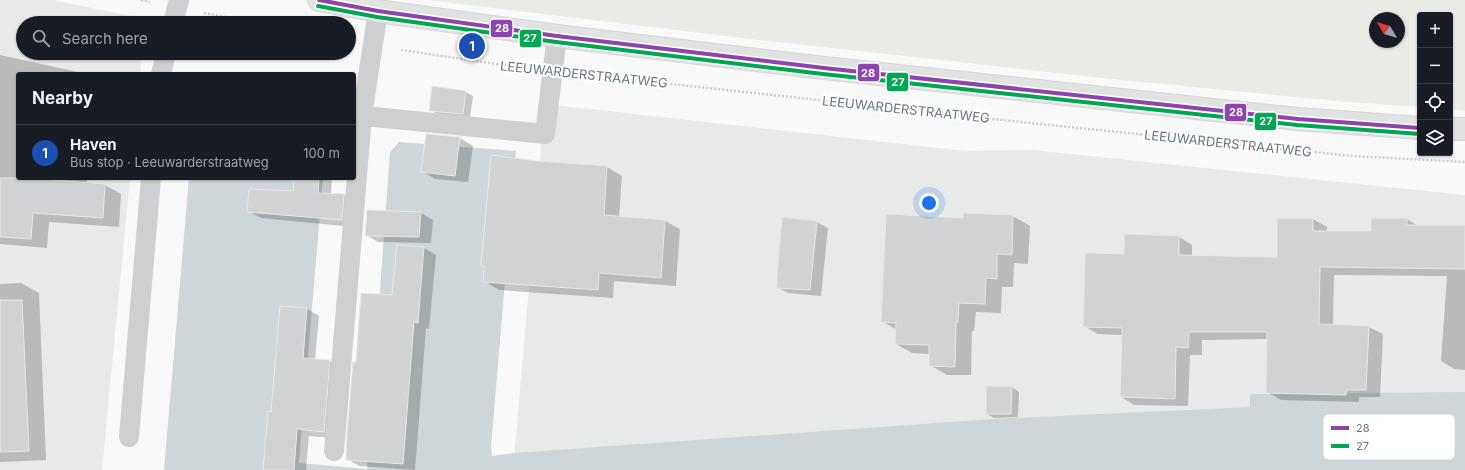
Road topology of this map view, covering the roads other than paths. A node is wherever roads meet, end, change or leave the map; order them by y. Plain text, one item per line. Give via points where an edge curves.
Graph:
1 (179, 0) edge
2 (319, 0) edge
3 (378, 11) junction
4 (175, 16) edge
5 (556, 36) junction
6 (164, 60) edge
7 (161, 72) edge
8 (358, 116) edge
9 (1417, 128) edge
10 (1453, 129) edge
11 (1465, 129) edge
12 (356, 144) edge
13 (151, 180) edge
14 (353, 180) edge
15 (129, 436) dead end
16 (334, 451) dead end

1 - 4 lane
2 - 3 street
3 - 5 street
3 - 8 lane
5 - 8 lane via 545,134
5 - 9 street via 832,69 1290,118
6 - 7 lane
8 - 12 lane
10 - 11 street
13 - 15 lane
14 - 16 lane

